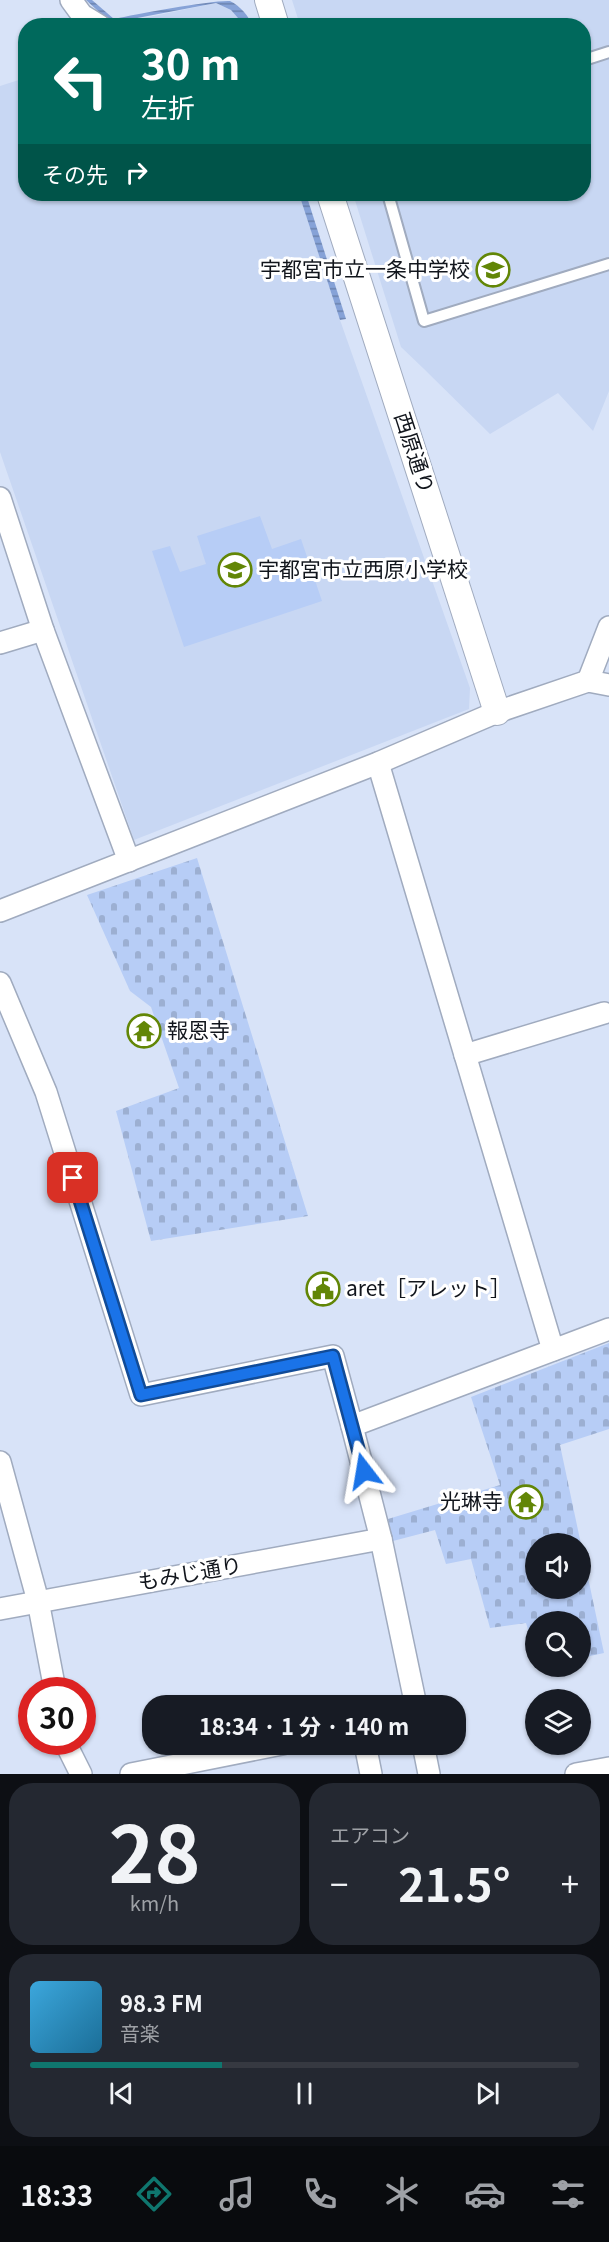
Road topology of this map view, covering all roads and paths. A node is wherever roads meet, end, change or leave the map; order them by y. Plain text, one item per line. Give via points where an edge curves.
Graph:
1 (71, 0) edge
2 (268, 0) edge
3 (87, 18) edge
4 (274, 18) edge
5 (609, 52) edge
6 (591, 58) edge
7 (332, 201) edge
8 (390, 201) edge
9 (609, 264) edge
10 (0, 498) edge
11 (609, 627) edge
12 (43, 630) junction
13 (0, 643) edge
14 (588, 681) junction
15 (609, 685) edge
16 (497, 712) junction
17 (378, 763) junction
18 (129, 861) junction
19 (0, 911) edge
20 (0, 983) edge
21 (604, 1013) dead end
22 (465, 1055) junction
23 (609, 1329) edge
24 (553, 1350) junction
25 (352, 1426) junction
26 (0, 1462) edge
27 (381, 1539) junction
28 (38, 1601) junction
29 (0, 1609) edge
30 (53, 1677) edge
31 (414, 1695) edge
32 (72, 1755) edge
33 (227, 1755) edge
34 (367, 1755) edge
35 (425, 1755) edge
36 (609, 1768) edge
37 (81, 1774) edge
38 (131, 1774) edge
39 (371, 1774) edge
40 (429, 1774) edge
41 (576, 1774) edge

1 - 3 street
2 - 4 street
5 - 6 lane
7 - 16 street, 西原通り
8 - 9 lane via 424,321
10 - 12 street
11 - 14 street
12 - 13 street
12 - 18 street
14 - 15 street
14 - 16 street
16 - 17 street
17 - 18 street
17 - 22 street
18 - 19 street
20 - 25 street via 45,1092 141,1395 333,1356
21 - 22 street
22 - 24 street
23 - 24 street
24 - 25 street
25 - 27 street
26 - 28 street
27 - 28 street, もみじ通り
27 - 31 street
28 - 29 street, もみじ通り
28 - 30 street
32 - 37 street
33 - 38 street
34 - 39 street
35 - 40 street
36 - 41 street

